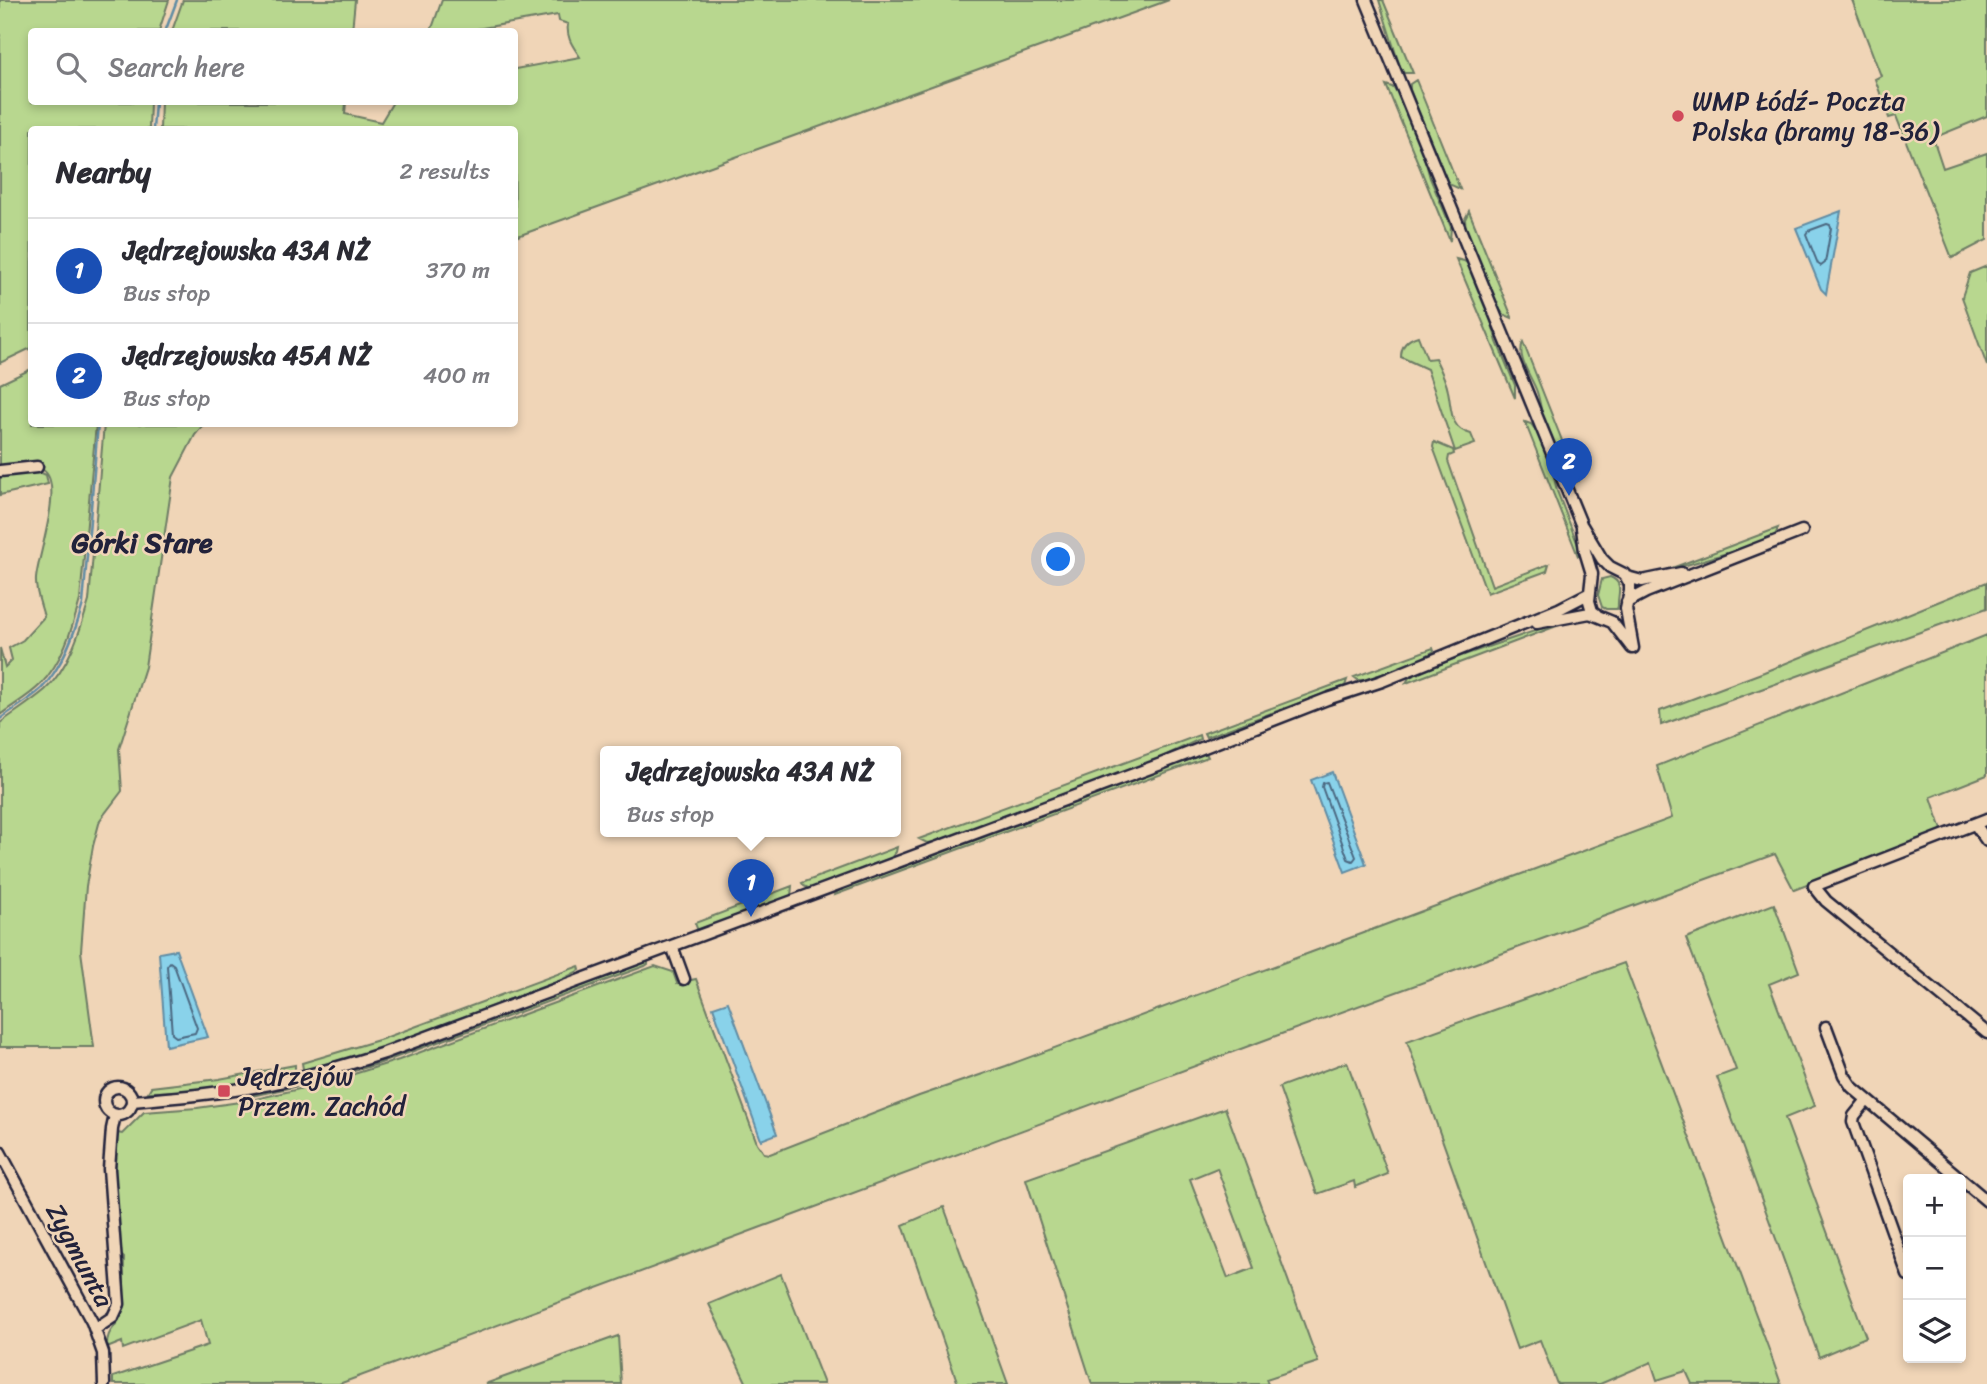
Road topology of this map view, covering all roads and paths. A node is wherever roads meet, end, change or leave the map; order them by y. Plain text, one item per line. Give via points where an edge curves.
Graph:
1 (1366, 0) edge
2 (37, 467) dead end
3 (0, 471) edge
4 (1581, 524) junction
5 (1802, 531) dead end
6 (1712, 565) junction
7 (1615, 569) junction
8 (1627, 577) junction
9 (1592, 581) junction
10 (1588, 594) junction
11 (1627, 606) junction
12 (1596, 615) junction
13 (1608, 620) junction
14 (1513, 628) junction
15 (1987, 819) edge
16 (1975, 824) junction
17 (1987, 841) edge
18 (672, 946) junction
19 (684, 979) dead end
20 (1826, 1027) dead end
21 (1987, 1033) edge
22 (1867, 1100) junction
23 (132, 1101) junction
24 (115, 1115) junction
25 (0, 1152) edge
26 (1987, 1200) edge
27 (1903, 1261) edge
28 (95, 1329) junction
29 (104, 1384) edge

1 - 4 street
2 - 3 street
4 - 7 street via 1602,559
4 - 9 street
5 - 6 street
6 - 8 street via 1642,581
6 - 11 street via 1646,592
7 - 8 street
7 - 9 street
8 - 11 street
9 - 10 street
10 - 12 street
10 - 14 street
11 - 13 street
11 - 13 street via 1633,648
12 - 13 street
12 - 14 street via 1583,613
14 - 18 street
15 - 16 street
16 - 17 street
16 - 21 street via 1814,886 1826,901
18 - 19 street
18 - 23 street via 348,1064 258,1086
20 - 22 street via 1844,1075
22 - 26 street
22 - 27 street via 1853,1122
23 - 24 street via 127,1112
23 - 24 street via 123,1088 108,1090 104,1104
24 - 28 street via 109,1169 119,1304 113,1317
25 - 28 street, Zygmunta
28 - 29 street, Zygmunta via 103,1353

